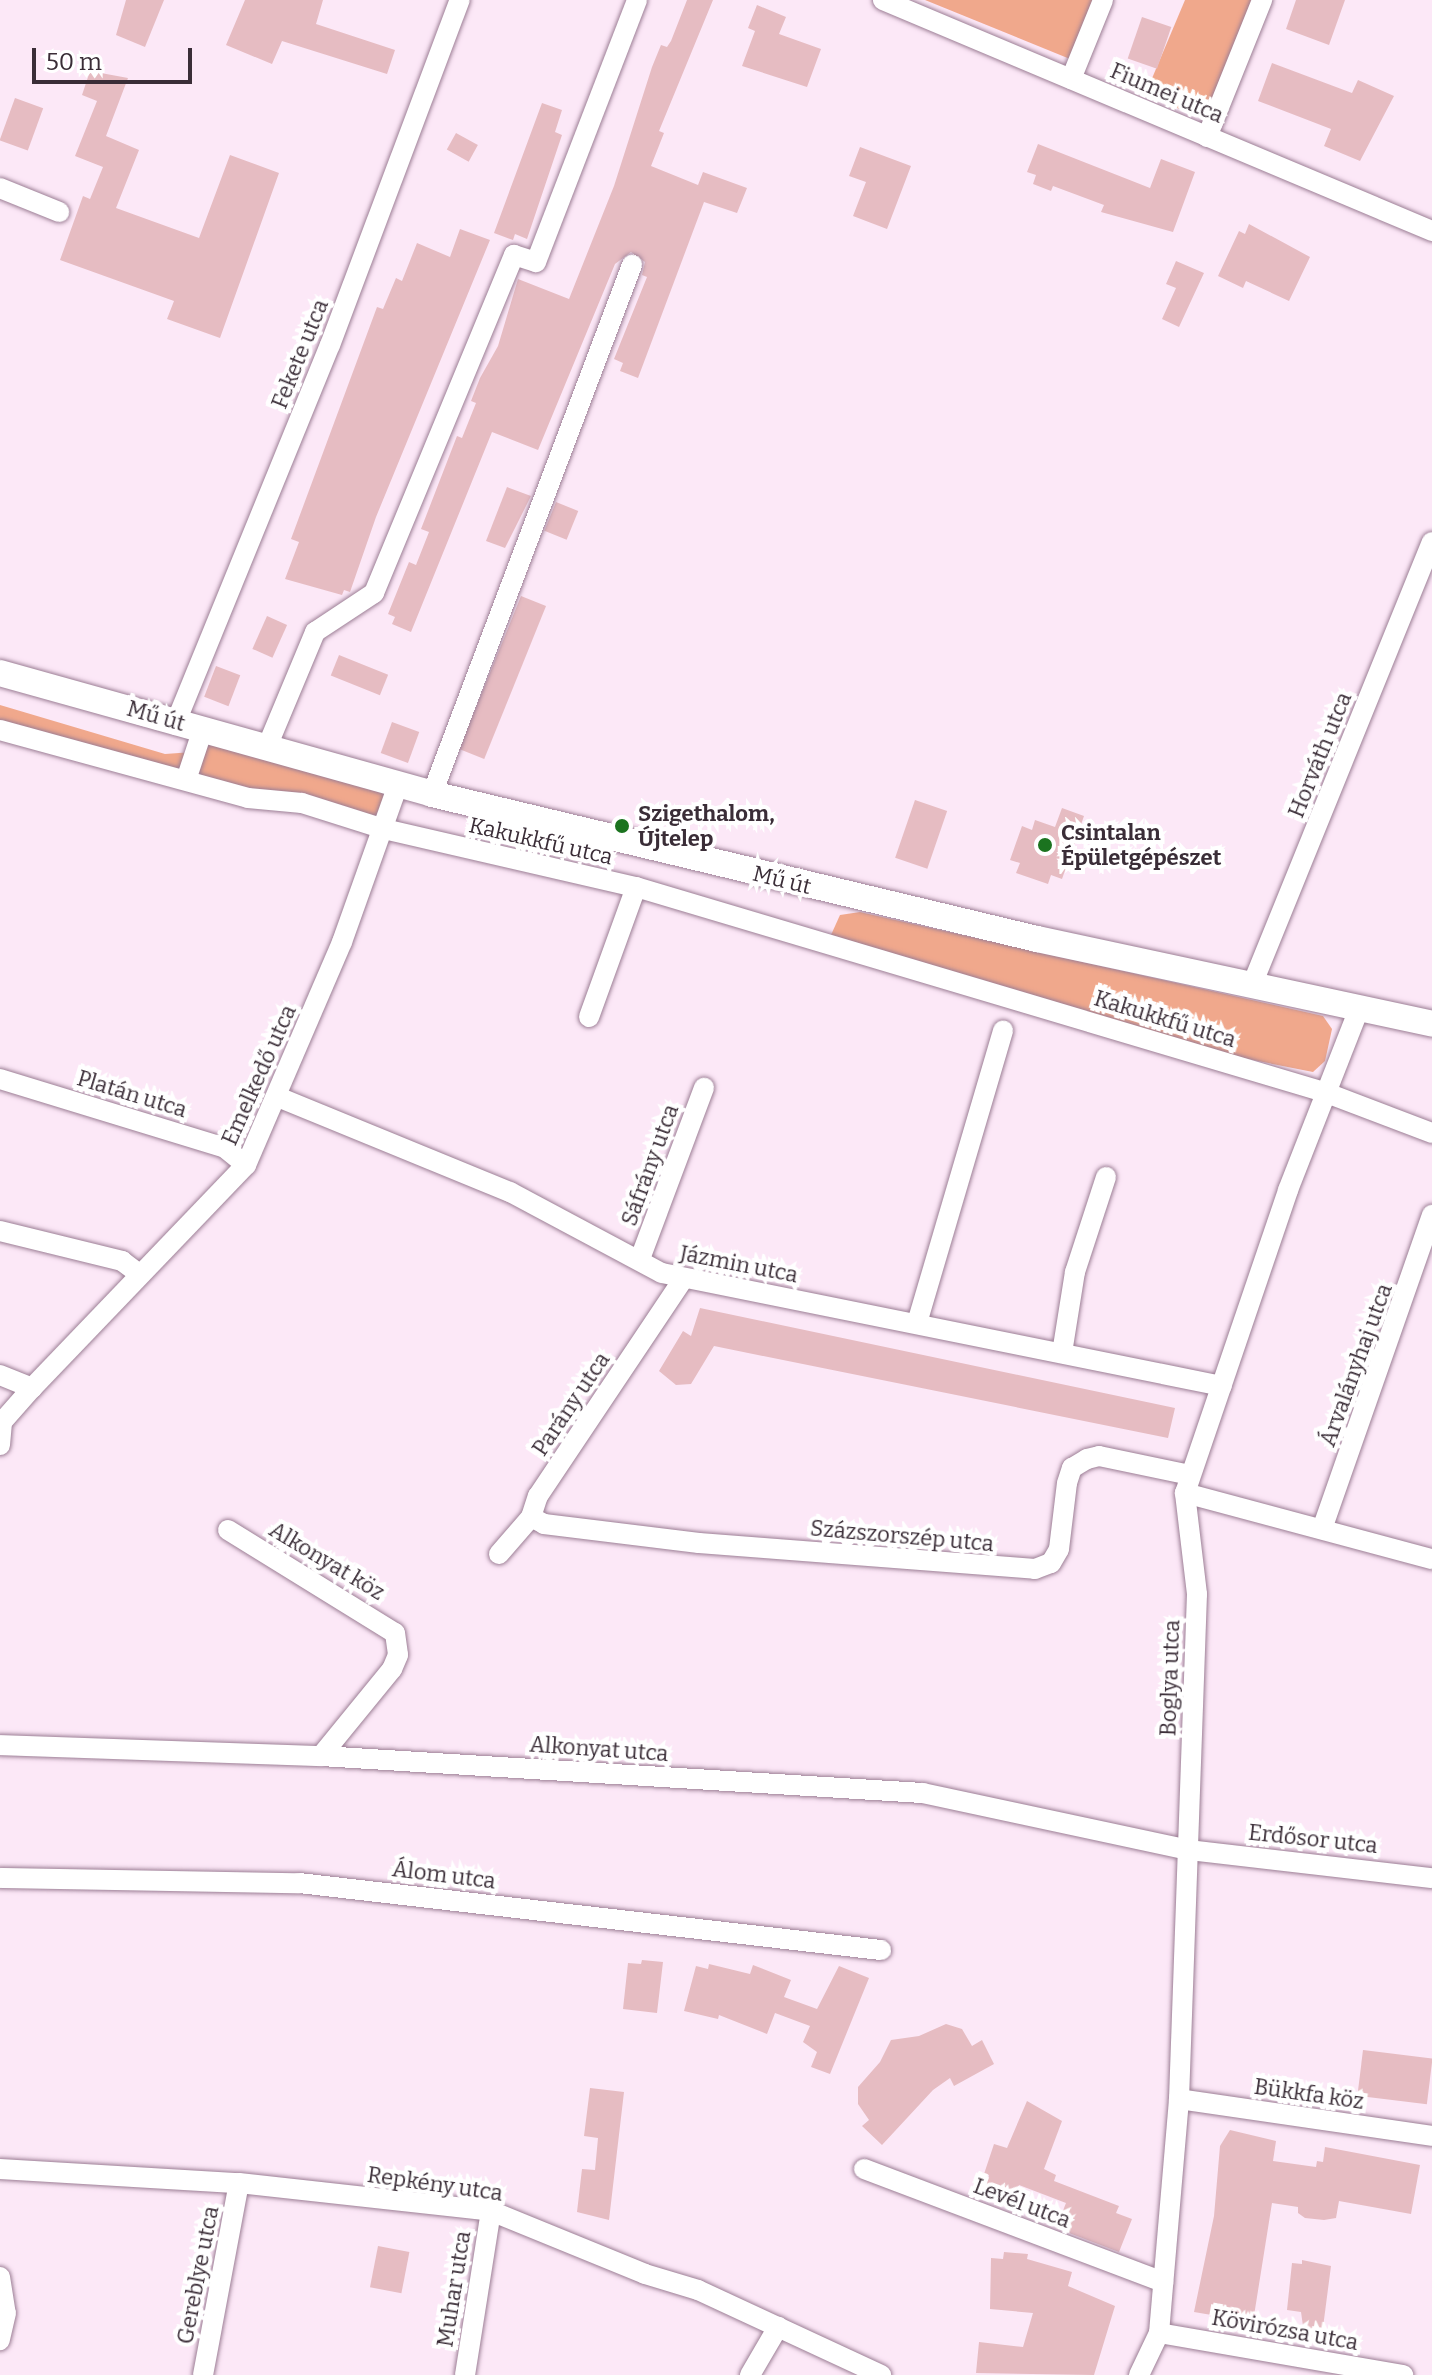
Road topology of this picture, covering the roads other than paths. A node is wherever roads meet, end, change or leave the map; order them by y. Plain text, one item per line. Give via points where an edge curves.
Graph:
1 (460, 0) edge
2 (637, 0) edge
3 (883, 0) edge
4 (1103, 0) edge
5 (1262, 0) edge
6 (1071, 79) junction
7 (1207, 137) junction
8 (0, 188) edge
9 (59, 212) dead end
10 (1432, 231) edge
11 (632, 265) dead end
12 (1432, 542) edge
13 (0, 673) edge
14 (176, 722) junction
15 (203, 729) junction
16 (0, 730) edge
17 (267, 747) junction
18 (186, 780) junction
19 (398, 785) junction
20 (432, 794) junction
21 (384, 829) junction
22 (636, 887) junction
23 (1252, 985) junction
24 (1359, 1009) junction
25 (589, 1017) dead end
26 (1432, 1024) edge
27 (1003, 1030) dead end
28 (0, 1079) edge
29 (704, 1088) dead end
30 (1324, 1092) junction
31 (278, 1097) junction
32 (1432, 1133) edge
33 (246, 1165) junction
34 (1106, 1177) dead end
35 (1432, 1215) edge
36 (0, 1231) edge
37 (640, 1259) junction
38 (139, 1274) junction
39 (684, 1278) junction
40 (917, 1323) junction
41 (1062, 1353) junction
42 (0, 1375) edge
43 (1222, 1386) junction
44 (32, 1388) junction
45 (0, 1445) edge
46 (1188, 1484) junction
47 (531, 1517) junction
48 (1322, 1529) junction
49 (228, 1530) dead end
50 (499, 1554) dead end
51 (1432, 1559) edge
52 (0, 1745) edge
53 (321, 1756) junction
54 (1189, 1850) junction
55 (0, 1878) edge
56 (1432, 1878) edge
57 (881, 1950) dead end
58 (1179, 2099) junction
59 (1432, 2136) edge
60 (0, 2169) edge
61 (864, 2169) dead end
62 (239, 2183) junction
63 (491, 2211) junction
64 (0, 2277) edge
65 (1163, 2282) junction
66 (778, 2327) junction
67 (1159, 2333) junction
68 (0, 2340) edge
69 (203, 2375) edge
70 (465, 2375) edge
71 (750, 2375) edge
72 (881, 2375) edge
73 (1139, 2375) edge
74 (1403, 2375) edge

1 - 14 street, Fekete utca via 330,345
2 - 17 street via 536,262 514,255 374,593 315,632
3 - 6 street, Fiumei utca
4 - 6 street
5 - 7 street
6 - 7 street, Fiumei utca
7 - 10 street, Fiumei utca
8 - 9 street
11 - 20 street
12 - 23 street, Horváth utca
13 - 14 street, Mű út
14 - 15 street, Mű út
15 - 17 street, Mű út
15 - 18 street
16 - 18 street, Kakukkfű utca
17 - 19 street, Mű út
18 - 21 street, Kakukkfű utca via 248,798 302,803
19 - 20 street, Mű út
19 - 21 street, Emelkedő utca
20 - 23 street, Mű út via 840,894
21 - 22 street, Kakukkfű utca
21 - 31 street, Emelkedő utca
22 - 25 street
22 - 30 street, Kakukkfű utca
23 - 24 street, Mű út
24 - 26 street, Mű út
24 - 30 street, Boglya utca
27 - 40 street
28 - 33 street, Platán utca via 225,1148
29 - 37 street, Sáfrány utca
30 - 32 street, Kakukkfű utca
30 - 43 street, Boglya utca
31 - 33 street, Emelkedő utca
31 - 37 street, Jázmin utca via 510,1192
33 - 38 street, Emelkedő utca
34 - 41 street via 1075,1272
35 - 48 street, Árvalányhaj utca
36 - 38 street via 122,1261
37 - 39 street, Jázmin utca
38 - 44 street, Emelkedő utca
39 - 40 street, Jázmin utca
39 - 47 street, Parány utca via 538,1496
40 - 41 street, Jázmin utca
41 - 43 street, Jázmin utca
42 - 44 street
43 - 46 street, Boglya utca
44 - 45 street, Emelkedő utca via 2,1422
46 - 47 street, Százszorszép utca via 1099,1456 1087,1459 1072,1468 1067,1483 1059,1549 1051,1563 1035,1569 699,1543 544,1524
46 - 48 street
46 - 54 street, Boglya utca via 1197,1594
47 - 50 street, Parány utca
48 - 51 street
49 - 53 street, Alkonyat köz via 395,1633 398,1655 392,1669
52 - 53 street, Alkonyat utca
53 - 54 street, Alkonyat utca via 923,1793
54 - 56 street, Erdősor utca
54 - 58 street, Boglya utca
55 - 57 street, Álom utca via 299,1883
58 - 59 street, Bükkfa köz
58 - 65 street, Boglya utca
60 - 62 street, Repkény utca
61 - 65 street, Levél utca
62 - 63 street, Repkény utca
62 - 69 street, Gereblye utca
63 - 66 street, Repkény utca via 698,2290
63 - 70 street, Muhar utca
64 - 68 street via 6,2313
65 - 67 street, Boglya utca
66 - 71 street
66 - 72 street, Repkény utca
67 - 73 street, Boglya utca
67 - 74 street, Kövirózsa utca

